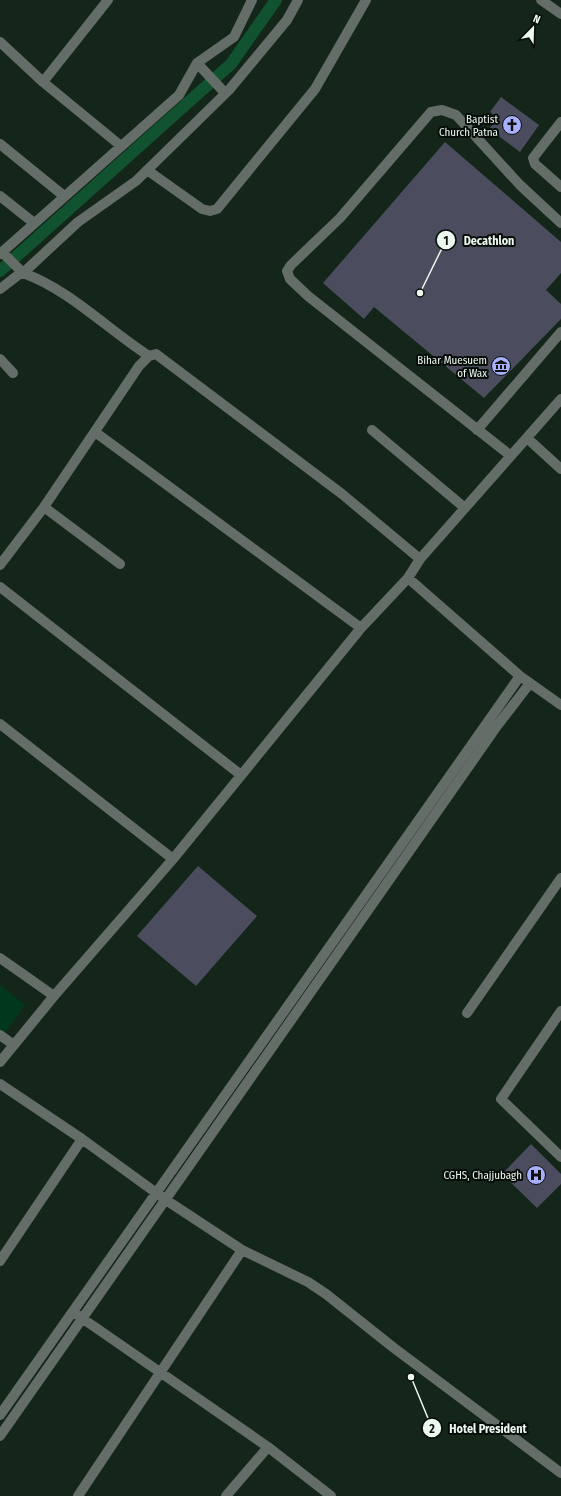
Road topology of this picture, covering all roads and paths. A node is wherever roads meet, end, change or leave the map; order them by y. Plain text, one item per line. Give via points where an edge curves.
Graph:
1 (108, 0) edge
2 (252, 0) edge
3 (298, 0) edge
4 (366, 0) edge
5 (541, 0) edge
6 (561, 14) edge
7 (0, 42) edge
8 (200, 66) junction
9 (43, 82) junction
10 (226, 93) junction
11 (561, 122) edge
12 (0, 144) edge
13 (121, 146) junction
14 (147, 170) junction
15 (561, 187) edge
16 (0, 196) edge
17 (64, 196) junction
18 (34, 223) junction
19 (561, 223) edge
20 (2, 254) edge
21 (20, 270) junction
22 (0, 289) edge
23 (561, 332) edge
24 (149, 356) junction
25 (0, 359) edge
26 (13, 373) dead end
27 (561, 399) edge
28 (372, 430) dead end
29 (477, 430) junction
30 (95, 432) junction
31 (527, 438) junction
32 (511, 456) junction
33 (561, 469) edge
34 (44, 507) junction
35 (465, 508) junction
36 (420, 559) junction
37 (120, 564) dead end
38 (0, 565) edge
39 (408, 578) junction
40 (0, 587) edge
41 (361, 628) junction
42 (520, 676) junction
43 (530, 683) junction
44 (561, 705) edge
45 (0, 724) edge
46 (241, 775) junction
47 (424, 821) junction
48 (173, 858) junction
49 (561, 878) edge
50 (0, 958) edge
51 (54, 996) junction
52 (561, 1011) edge
53 (467, 1013) dead end
54 (0, 1036) edge
55 (14, 1045) junction
56 (0, 1062) edge
57 (0, 1084) edge
58 (82, 1139) junction
59 (561, 1157) edge
60 (155, 1192) junction
61 (166, 1200) junction
62 (242, 1250) junction
63 (0, 1261) edge
64 (70, 1316) junction
65 (79, 1322) junction
66 (162, 1373) junction
67 (0, 1415) edge
68 (0, 1436) edge
69 (268, 1447) junction
70 (561, 1473) edge
71 (78, 1496) edge
72 (226, 1496) edge
73 (331, 1496) edge

1 - 9 street
2 - 8 street via 234,36
3 - 10 street via 287,20
4 - 14 street via 315,89 216,209 202,209
5 - 6 street
7 - 9 street
8 - 10 street
8 - 13 street via 179,95
9 - 13 street
10 - 14 street
11 - 15 street via 533,158 535,164
12 - 17 street
13 - 17 street
14 - 21 street via 136,182 78,222
16 - 18 street
17 - 18 street
18 - 20 street
19 - 29 street via 520,185 456,115 442,110 431,112 340,218 287,271 290,279 308,296
20 - 21 street
21 - 22 street
21 - 24 street via 63,294
23 - 29 street
24 - 30 street via 139,366
24 - 36 street via 161,356 342,494
25 - 26 street
27 - 31 street
28 - 35 street
29 - 32 street
30 - 34 street
30 - 41 street
31 - 32 street
31 - 33 street
32 - 35 street
34 - 37 street
34 - 38 street
35 - 36 street
36 - 39 street
39 - 41 street
39 - 42 street
40 - 46 street
41 - 46 street
42 - 43 street
42 - 47 street
43 - 44 street
43 - 47 street
45 - 48 street
46 - 48 street
47 - 60 street
47 - 61 street
48 - 51 street
49 - 53 street
50 - 51 street
51 - 55 street
52 - 59 street via 501,1099
54 - 55 street
55 - 56 street
57 - 58 street
58 - 60 street
58 - 63 street
60 - 61 street
60 - 64 street
61 - 62 street
61 - 65 street
62 - 66 street
62 - 70 street via 308,1282 326,1294
64 - 65 street
64 - 67 street
65 - 66 street
65 - 68 street
66 - 69 street
66 - 71 street
69 - 72 street
69 - 73 street

